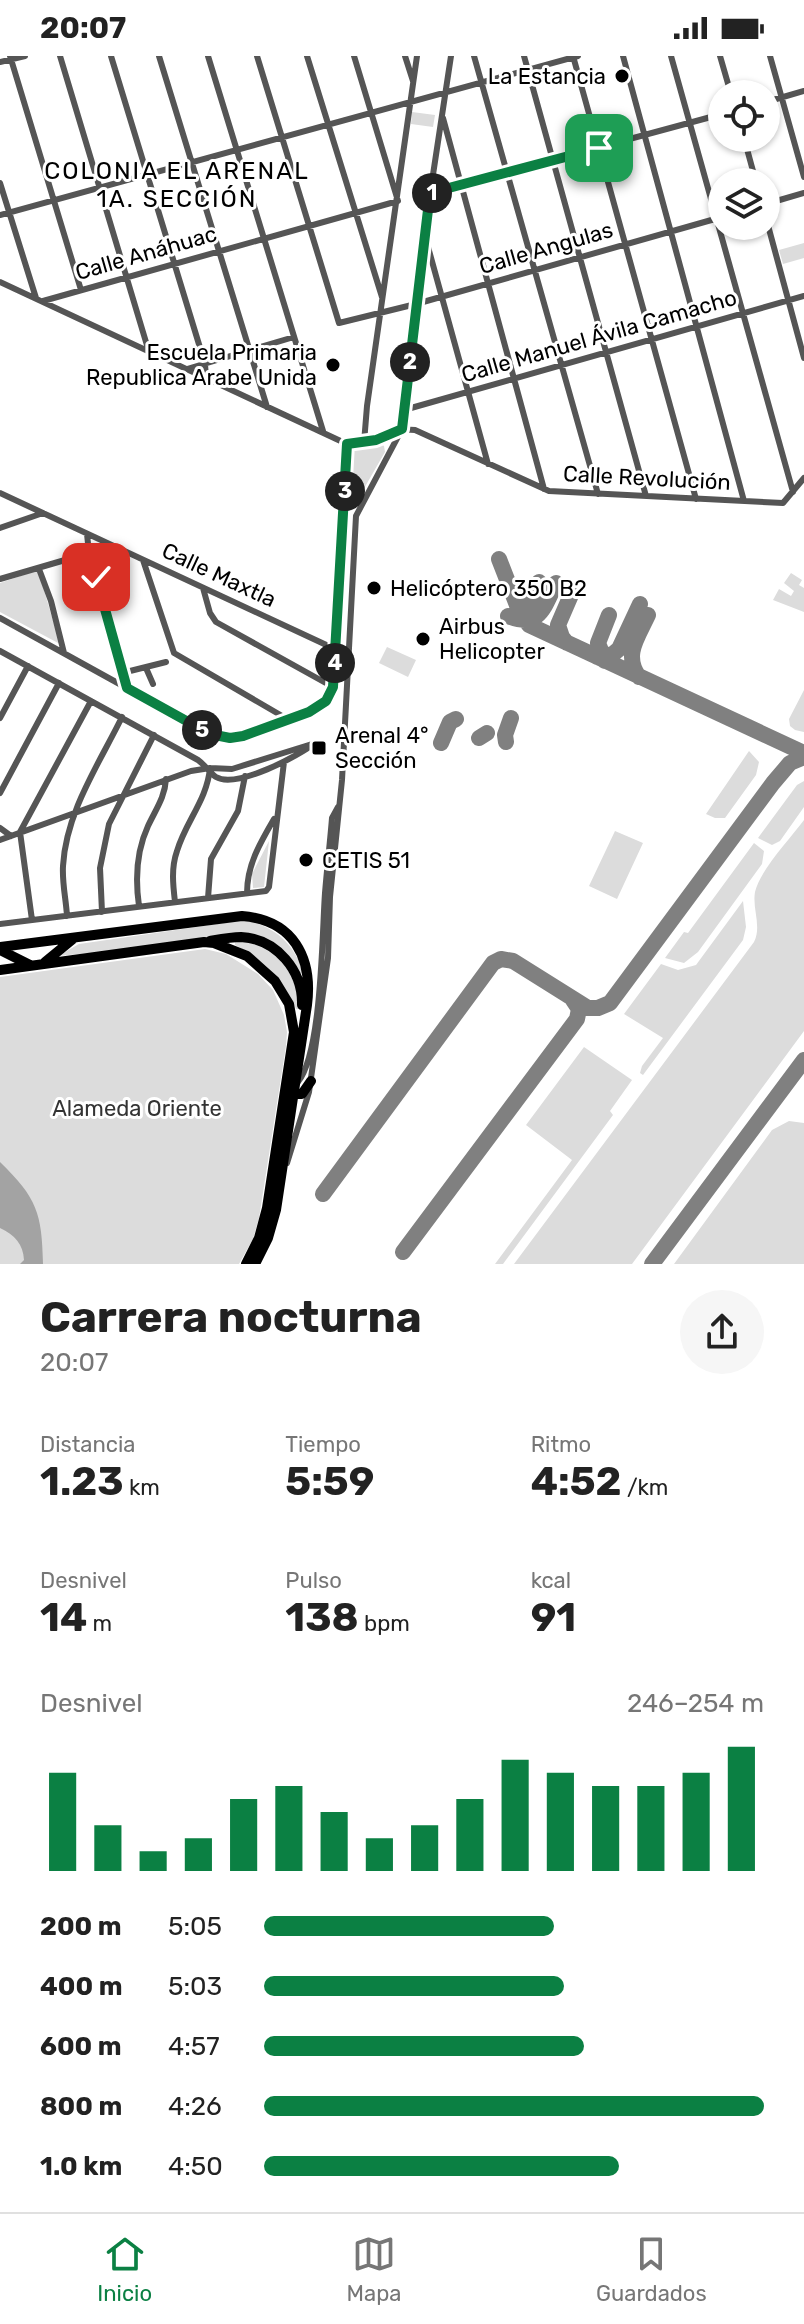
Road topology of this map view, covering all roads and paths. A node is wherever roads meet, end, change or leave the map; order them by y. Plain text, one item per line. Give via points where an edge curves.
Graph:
1 (25, 56) edge
2 (60, 56) edge
3 (111, 56) edge
4 (159, 56) edge
5 (208, 56) edge
6 (257, 56) edge
7 (307, 56) edge
8 (354, 56) edge
9 (405, 56) edge
10 (417, 56) edge
11 (451, 56) edge
12 (474, 56) edge
13 (524, 56) edge
14 (575, 56) edge
15 (623, 56) edge
16 (671, 56) edge
17 (720, 56) edge
18 (770, 56) edge
19 (10, 58) edge
20 (0, 62) edge
21 (528, 70) junction
22 (727, 80) edge
23 (482, 82) junction
24 (414, 84) junction
25 (804, 91) edge
26 (445, 92) junction
27 (781, 97) junction
28 (411, 102) junction
29 (372, 113) junction
30 (442, 116) junction
31 (708, 118) edge
32 (691, 122) junction
33 (328, 124) junction
34 (644, 136) junction
35 (282, 138) junction
36 (599, 148) junction
37 (237, 149) junction
38 (552, 160) junction
39 (192, 162) junction
40 (507, 173) junction
41 (147, 175) junction
42 (804, 177) edge
43 (708, 178) edge
44 (0, 183) edge
45 (461, 185) junction
46 (99, 188) junction
47 (430, 193) junction
48 (804, 193) edge
49 (54, 200) junction
50 (780, 200) edge
51 (398, 201) junction
52 (9, 213) junction
53 (0, 215) edge
54 (356, 215) junction
55 (708, 221) edge
56 (309, 227) junction
57 (671, 231) junction
58 (424, 234) junction
59 (265, 239) junction
60 (725, 240) edge
61 (772, 240) edge
62 (626, 244) junction
63 (219, 252) junction
64 (580, 257) junction
65 (174, 264) junction
66 (534, 271) junction
67 (127, 278) junction
68 (0, 282) edge
69 (489, 283) junction
70 (81, 290) junction
71 (804, 296) edge
72 (443, 297) junction
73 (39, 300) junction
74 (383, 301) junction
75 (788, 301) junction
76 (416, 304) junction
77 (381, 314) junction
78 (743, 314) junction
79 (698, 327) junction
80 (294, 337) junction
81 (652, 340) junction
82 (249, 351) junction
83 (149, 352) junction
84 (607, 353) junction
85 (804, 358) edge
86 (205, 364) junction
87 (561, 366) junction
88 (187, 369) junction
89 (206, 378) junction
90 (515, 379) junction
91 (470, 392) junction
92 (267, 407) junction
93 (404, 410) junction
94 (402, 429) junction
95 (323, 433) junction
96 (364, 443) junction
97 (347, 444) junction
98 (488, 464) junction
99 (804, 478) edge
100 (544, 489) junction
101 (793, 492) junction
102 (0, 493) edge
103 (598, 494) junction
104 (646, 496) junction
105 (696, 499) junction
106 (744, 501) junction
107 (43, 513) junction
108 (0, 528) edge
109 (87, 534) junction
110 (89, 553) junction
111 (143, 560) junction
112 (39, 569) junction
113 (0, 579) edge
114 (203, 588) junction
115 (0, 618) edge
116 (335, 649) junction
117 (0, 651) edge
118 (64, 653) junction
119 (349, 660) junction
120 (358, 661) dead end
121 (166, 662) dead end
122 (28, 666) junction
123 (146, 668) junction
124 (122, 673) junction
125 (59, 683) junction
126 (153, 684) dead end
127 (333, 687) junction
128 (127, 688) junction
129 (91, 701) junction
130 (122, 717) junction
131 (0, 718) edge
132 (289, 720) junction
133 (154, 735) junction
134 (284, 762) junction
135 (210, 768) junction
136 (245, 776) junction
137 (166, 779) junction
138 (0, 793) edge
139 (122, 795) junction
140 (338, 807) junction
141 (74, 813) junction
142 (277, 814) junction
143 (0, 828) edge
144 (20, 832) junction
145 (11, 836) junction
146 (0, 840) edge
147 (247, 893) junction
148 (208, 898) junction
149 (175, 902) junction
150 (139, 906) junction
151 (102, 912) junction
152 (67, 916) junction
153 (32, 920) junction
154 (0, 924) edge
155 (74, 938) junction
156 (204, 942) junction
157 (0, 948) edge
158 (38, 964) junction
159 (0, 970) edge
160 (303, 976) junction
161 (294, 1032) junction
162 (305, 1054) junction
163 (311, 1081) junction
164 (290, 1089) junction
165 (281, 1179) junction
166 (246, 1264) edge
167 (255, 1264) edge

1 - 19 street
2 - 46 street
3 - 41 street
4 - 39 street
5 - 37 street
6 - 35 street
7 - 33 street
8 - 29 street
9 - 24 street
10 - 24 street
11 - 26 street
12 - 23 street
13 - 21 street
14 - 21 street
14 - 36 street
15 - 34 street
16 - 32 street
17 - 22 street
18 - 27 street
19 - 20 street
19 - 49 street
21 - 23 street
21 - 38 street
23 - 26 street
23 - 40 street
24 - 28 street
25 - 27 street
26 - 28 street
26 - 30 street
27 - 42 street
28 - 29 street
28 - 51 street
29 - 33 street
29 - 51 street
30 - 45 street
30 - 47 street
31 - 32 street
32 - 34 street
32 - 43 street
33 - 35 street
33 - 54 street
34 - 36 street
34 - 57 street
35 - 37 street
35 - 56 street
36 - 38 street
36 - 62 street
37 - 39 street
37 - 59 street
38 - 40 street
38 - 64 street
39 - 41 street
39 - 63 street
40 - 45 street
40 - 66 street
41 - 46 street
41 - 65 street
44 - 52 street
45 - 47 street
45 - 69 street
46 - 49 street
46 - 67 street
47 - 58 street
48 - 50 street
49 - 52 street
49 - 70 street
51 - 54 street, Calle Anáhuac
51 - 74 street
52 - 53 street
52 - 73 street
54 - 56 street, Calle Anáhuac
54 - 74 street
55 - 57 street, Calle Angulas
56 - 59 street, Calle Anáhuac
56 - 77 street, Calle Angulas via 336,319 341,324
57 - 62 street, Calle Angulas
57 - 79 street
58 - 72 street
58 - 76 street
59 - 63 street, Calle Anáhuac
59 - 80 street
60 - 78 street
61 - 75 street
62 - 64 street, Calle Angulas
62 - 81 street
63 - 65 street, Calle Anáhuac
63 - 82 street
64 - 66 street, Calle Angulas
64 - 84 street
65 - 67 street, Calle Anáhuac
65 - 86 street
66 - 69 street, Calle Angulas
66 - 87 street
67 - 70 street, Calle Anáhuac
67 - 83 street
68 - 73 street
69 - 72 street, Calle Angulas
69 - 90 street
70 - 73 street, Calle Anáhuac
71 - 75 street, Calle Manuel Ávila Camacho
72 - 76 street, Calle Angulas
72 - 91 street
73 - 83 street
74 - 77 street
75 - 78 street, Calle Manuel Ávila Camacho
75 - 85 street
76 - 77 street, Calle Angulas
76 - 93 street
77 - 96 street
78 - 79 street, Calle Manuel Ávila Camacho
78 - 101 street
79 - 81 street, Calle Manuel Ávila Camacho
79 - 106 street
80 - 82 street
80 - 95 street
81 - 84 street, Calle Manuel Ávila Camacho
81 - 105 street
82 - 86 street
82 - 92 street
83 - 88 street
84 - 87 street, Calle Manuel Ávila Camacho
84 - 104 street
86 - 88 street
86 - 89 street
87 - 90 street, Calle Manuel Ávila Camacho
87 - 103 street
88 - 89 street
89 - 92 street
90 - 91 street, Calle Manuel Ávila Camacho
90 - 100 street
91 - 93 street, Calle Manuel Ávila Camacho
91 - 98 street
92 - 95 street
93 - 94 street
94 - 96 street
94 - 98 street, Calle Revolución
94 - 119 street via 356,516
95 - 97 street
96 - 97 street
97 - 116 street
98 - 100 street, Calle Revolución
99 - 101 street
100 - 103 street, Calle Revolución
101 - 106 street, Calle Revolución via 784,503
102 - 107 street, Calle Maxtla
103 - 104 street, Calle Revolución
104 - 105 street, Calle Revolución
105 - 106 street, Calle Revolución
107 - 108 street
107 - 109 street, Calle Maxtla
109 - 110 street
109 - 111 street, Calle Maxtla
110 - 112 street
110 - 124 street
111 - 114 street, Calle Maxtla
111 - 132 street via 174,653
112 - 113 street
112 - 118 street
114 - 116 street, Calle Maxtla
114 - 127 street via 216,622
115 - 118 street
116 - 127 street
117 - 122 street
118 - 128 street
119 - 120 street
119 - 140 street
121 - 123 street
122 - 125 street
122 - 131 street
123 - 124 street
123 - 126 street
124 - 128 street
125 - 129 street
125 - 138 street
127 - 132 street via 321,705
128 - 132 street via 210,734 230,738
129 - 130 street
129 - 144 street
130 - 133 street
130 - 141 street
133 - 135 street
133 - 139 street
134 - 135 street via 315,743 232,769
134 - 136 street
134 - 142 street
135 - 136 street via 217,777
135 - 137 street
135 - 149 street via 207,790 177,851
136 - 148 street via 238,811 211,859
137 - 139 street
137 - 150 street via 141,846
139 - 141 street
139 - 151 street via 101,856
140 - 162 street via 332,818 324,944 311,1043
140 - 163 street via 328,958
141 - 144 street
141 - 152 street via 63,867
142 - 147 street via 247,874
142 - 147 street via 268,890
143 - 145 street
144 - 145 street
144 - 153 street
145 - 146 street
147 - 148 street
148 - 149 street
149 - 150 street
150 - 151 street
151 - 152 street
152 - 153 street
153 - 154 street
155 - 157 main road
155 - 158 main road
155 - 160 main road via 250,916 287,934 301,952
156 - 158 main road
156 - 160 main road via 257,940
156 - 161 main road via 240,952 272,977 289,1004
157 - 158 main road
158 - 159 main road
160 - 161 main road
160 - 162 main road via 309,991
161 - 164 main road
162 - 164 main road
163 - 164 main road via 304,1093
163 - 165 street
164 - 165 main road
164 - 166 main road via 263,1226
165 - 167 main road via 271,1228

